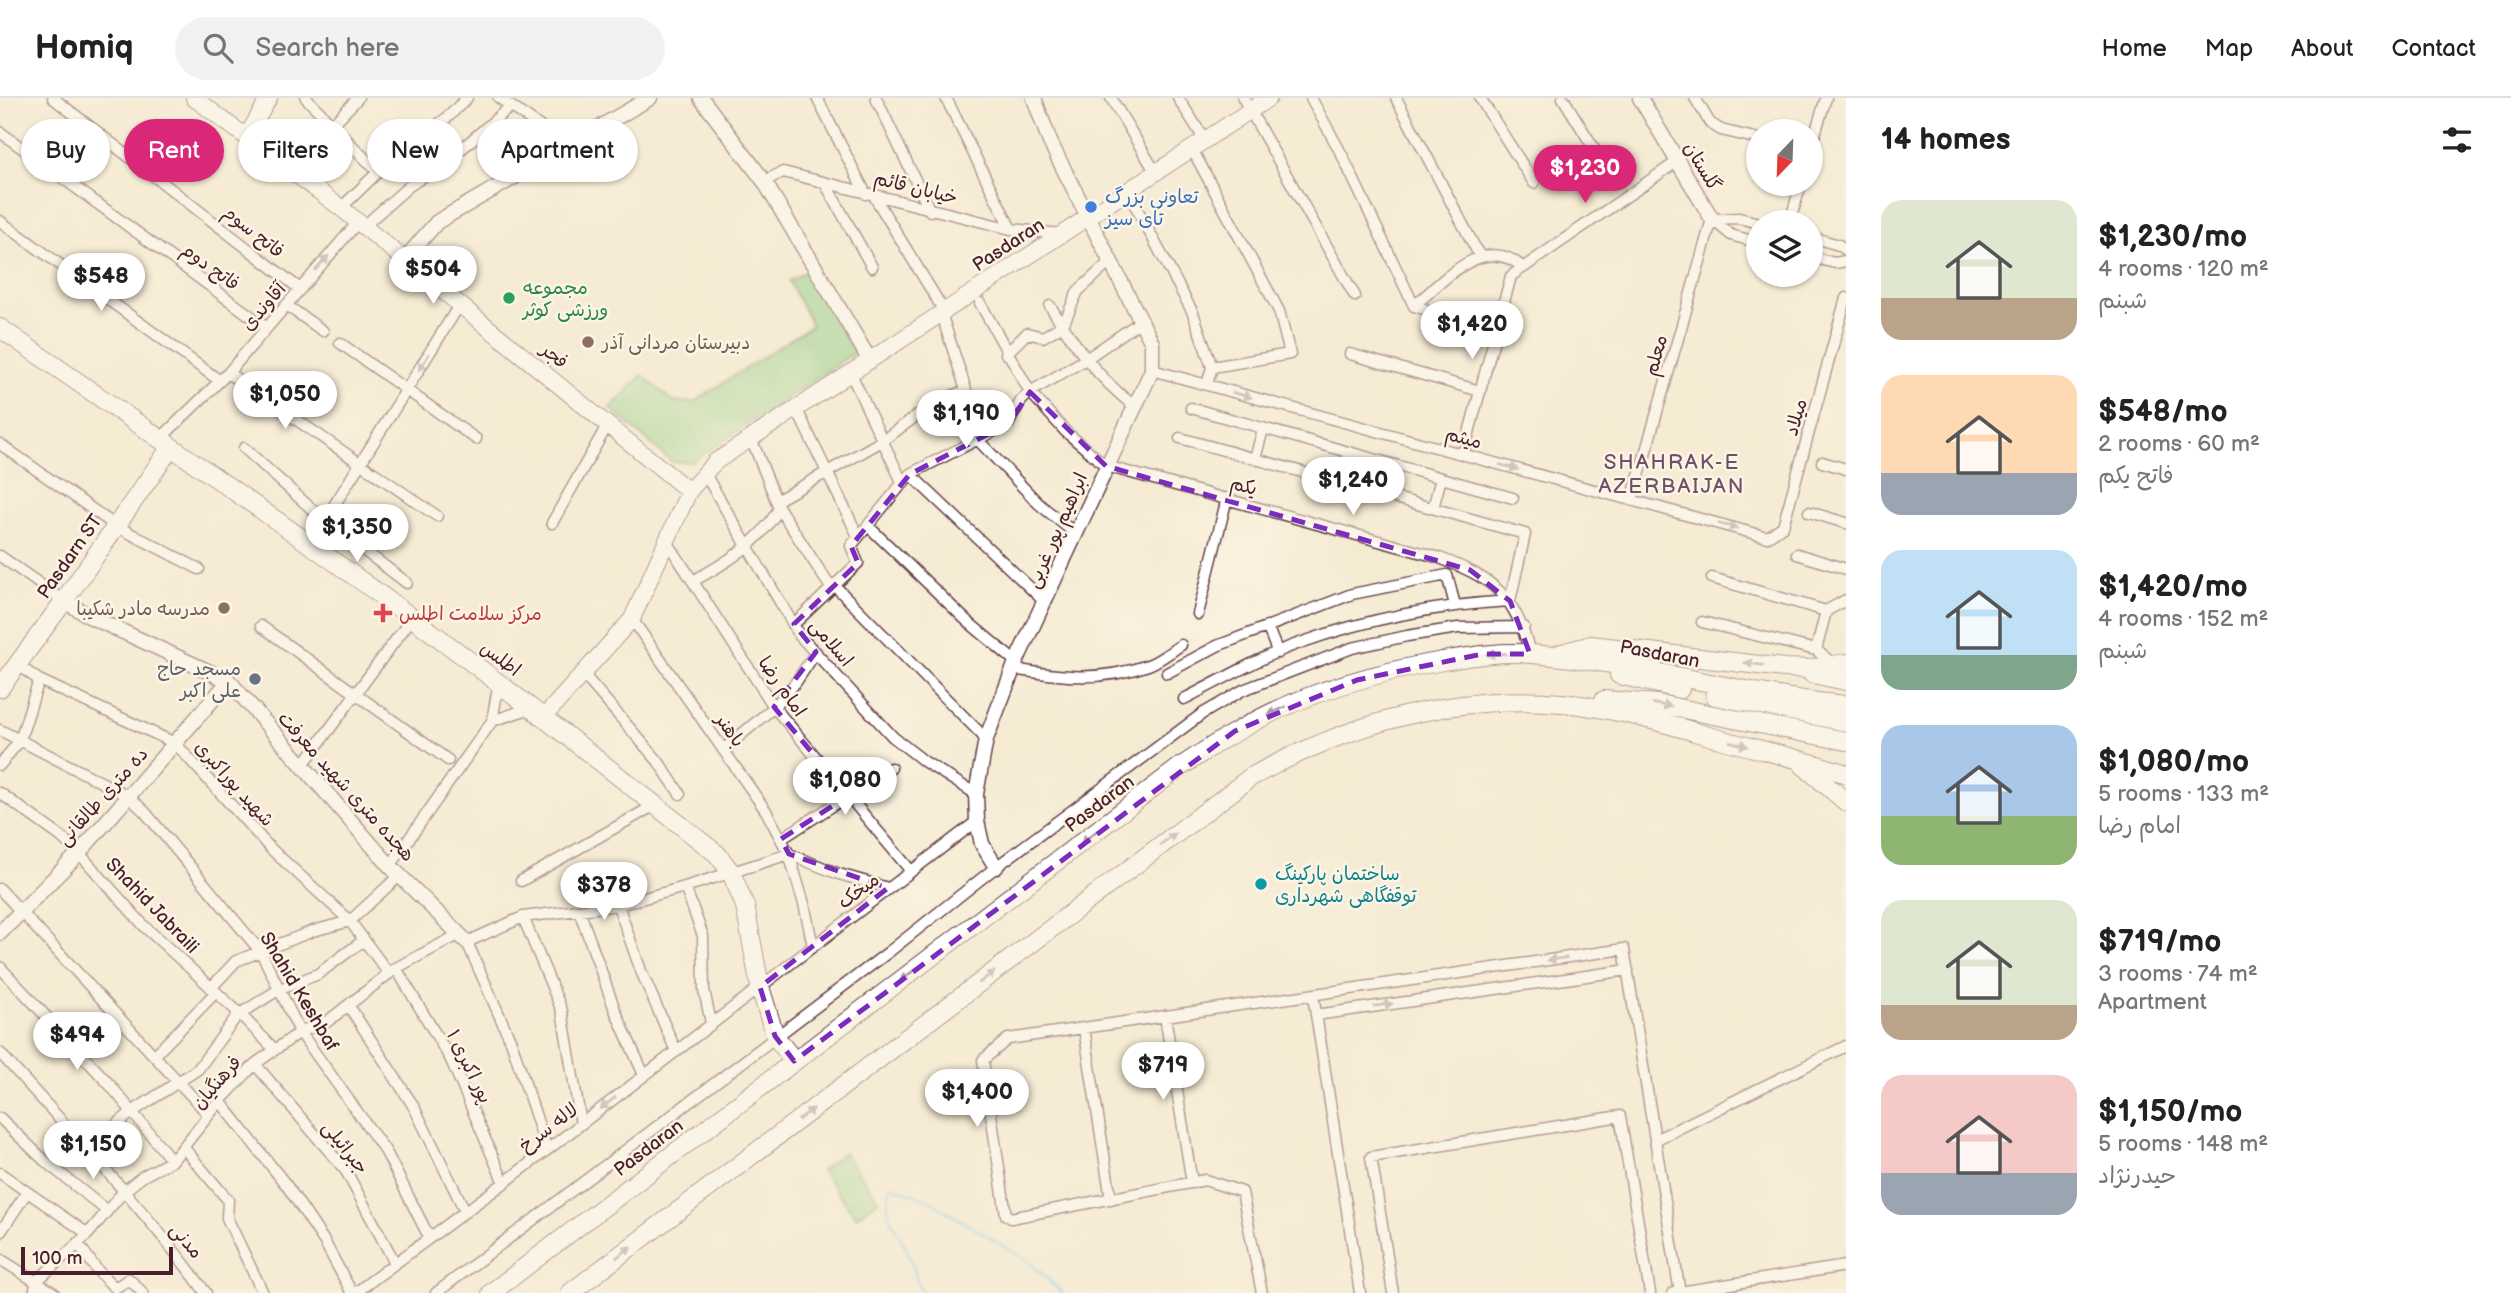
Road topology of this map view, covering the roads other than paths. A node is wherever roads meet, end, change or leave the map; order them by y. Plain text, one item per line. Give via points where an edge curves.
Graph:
1 (53, 98) edge
2 (194, 98) edge
3 (269, 98) edge
4 (306, 98) edge
5 (358, 98) edge
6 (467, 98) edge
7 (499, 98) edge
8 (701, 98) edge
9 (817, 98) edge
10 (876, 98) edge
11 (946, 98) edge
12 (1034, 98) edge
13 (1111, 98) edge
14 (1178, 98) edge
15 (1269, 98) edge
16 (1311, 98) edge
17 (1396, 98) edge
18 (1480, 98) edge
19 (1563, 98) edge
20 (1640, 98) edge
21 (1695, 98) edge
22 (1826, 98) edge
23 (642, 99) edge
24 (1247, 104) edge
25 (511, 106) junction
26 (257, 119) edge
27 (327, 119) edge
28 (339, 119) edge
29 (445, 119) edge
30 (529, 119) edge
31 (1820, 119) edge
32 (238, 130) edge
33 (0, 132) edge
34 (1746, 136) edge
35 (1199, 145) junction
36 (353, 146) edge
37 (1595, 150) dead end
38 (367, 161) edge
39 (1678, 161) junction
40 (1156, 173) junction
41 (764, 181) junction
42 (307, 182) edge
43 (368, 182) edge
44 (825, 183) junction
45 (1534, 183) dead end
46 (1128, 192) junction
47 (870, 195) junction
48 (341, 208) junction
49 (930, 211) junction
50 (1087, 218) junction
51 (1712, 219) junction
52 (1746, 220) edge
53 (0, 221) edge
54 (361, 224) junction
55 (1011, 229) junction
56 (1062, 234) junction
57 (1746, 239) edge
58 (1823, 240) edge
59 (1846, 250) edge
60 (1479, 255) junction
61 (405, 259) junction
62 (1823, 260) edge
63 (1846, 261) edge
64 (1110, 262) junction
65 (872, 267) dead end
66 (1523, 268) junction
67 (300, 289) junction
68 (1355, 296) dead end
69 (1846, 298) edge
70 (980, 303) dead end
71 (460, 304) junction
72 (286, 305) junction
73 (1050, 306) dead end
74 (1414, 306) junction
75 (942, 312) junction
76 (1141, 321) junction
77 (1063, 325) junction
78 (0, 328) edge
79 (267, 328) junction
80 (323, 331) dead end
81 (1496, 331) junction
82 (340, 343) dead end
83 (1006, 354) junction
84 (1350, 354) dead end
85 (869, 359) junction
86 (1086, 359) junction
87 (1212, 367) junction
88 (1152, 370) junction
89 (850, 372) junction
90 (224, 377) junction
91 (1207, 385) junction
92 (406, 390) junction
93 (967, 390) junction
94 (1480, 391) junction
95 (1030, 393) junction
96 (1135, 406) junction
97 (796, 408) junction
98 (1191, 408) dead end
99 (608, 424) junction
100 (1263, 429) junction
101 (751, 438) junction
102 (1180, 438) dead end
103 (476, 439) dead end
104 (978, 440) junction
105 (883, 441) junction
106 (165, 443) junction
107 (0, 444) edge
108 (244, 448) dead end
109 (1349, 453) junction
110 (1463, 455) junction
111 (1255, 459) junction
112 (1822, 462) dead end
113 (361, 464) junction
114 (1106, 466) junction
115 (1846, 469) edge
116 (827, 472) junction
117 (705, 474) junction
118 (910, 474) junction
119 (1441, 478) junction
120 (1341, 483) junction
121 (903, 484) junction
122 (689, 491) junction
123 (1227, 498) junction
124 (1513, 498) dead end
125 (1632, 500) junction
126 (778, 504) junction
127 (1433, 508) junction
128 (1809, 512) dead end
129 (437, 516) dead end
130 (325, 521) junction
131 (552, 523) dead end
132 (1846, 523) edge
133 (116, 526) junction
134 (868, 526) junction
135 (1076, 534) junction
136 (858, 536) junction
137 (1767, 537) joint
138 (668, 543) junction
139 (310, 544) junction
140 (747, 545) junction
141 (1797, 554) dead end
142 (0, 556) edge
143 (199, 569) dead end
144 (1846, 569) edge
145 (1712, 578) dead end
146 (693, 581) junction
147 (407, 583) dead end
148 (833, 586) junction
149 (1846, 600) edge
150 (64, 601) junction
151 (1045, 601) junction
152 (1510, 601) junction
153 (1455, 605) junction
154 (1826, 611) junction
155 (1198, 614) dead end
156 (412, 618) junction
157 (632, 619) junction
158 (1702, 622) dead end
159 (794, 624) junction
160 (261, 626) dead end
161 (1267, 626) junction
162 (1524, 627) junction
163 (1181, 645) dead end
164 (1816, 650) junction
165 (816, 652) junction
166 (1278, 653) junction
167 (1530, 653) junction
168 (1552, 656) junction
169 (18, 665) junction
170 (1015, 665) junction
171 (1843, 670) edge
172 (1167, 673) dead end
173 (583, 674) junction
174 (39, 680) junction
175 (229, 681) junction
176 (499, 682) junction
177 (0, 688) edge
178 (356, 694) junction
179 (1184, 699) dead end
180 (1545, 702) junction
181 (1846, 705) edge
182 (774, 707) junction
183 (537, 713) junction
184 (492, 721) junction
185 (1846, 722) edge
186 (0, 730) edge
187 (986, 739) junction
188 (20, 740) junction
189 (1846, 741) edge
190 (175, 743) junction
191 (723, 750) junction
192 (449, 760) dead end
193 (1797, 760) junction
194 (0, 765) edge
195 (302, 766) junction
196 (891, 768) dead end
197 (1846, 774) edge
198 (0, 793) edge
199 (680, 794) dead end
200 (975, 794) junction
201 (128, 796) junction
202 (848, 796) junction
203 (1846, 802) edge
204 (655, 805) junction
205 (977, 821) junction
206 (781, 839) junction
207 (79, 853) junction
208 (789, 854) junction
209 (996, 867) junction
210 (395, 871) junction
211 (911, 871) junction
212 (731, 872) junction
213 (521, 881) dead end
214 (685, 887) junction
215 (888, 888) junction
216 (0, 889) edge
217 (618, 905) junction
218 (579, 910) junction
219 (22, 911) junction
220 (523, 917) junction
221 (350, 921) junction
222 (0, 933) edge
223 (464, 938) junction
224 (364, 940) junction
225 (813, 946) junction
226 (261, 952) junction
227 (0, 967) edge
228 (1628, 970) junction
229 (393, 971) junction
230 (760, 987) junction
231 (213, 990) junction
232 (278, 990) junction
233 (1313, 995) junction
234 (349, 1006) junction
235 (240, 1013) junction
236 (1316, 1015) junction
237 (1165, 1017) junction
238 (711, 1023) junction
239 (1084, 1028) junction
240 (300, 1032) junction
241 (775, 1036) junction
242 (1846, 1046) edge
243 (274, 1049) junction
244 (676, 1051) junction
245 (0, 1054) edge
246 (155, 1055) junction
247 (794, 1061) junction
248 (255, 1064) junction
249 (644, 1075) junction
250 (179, 1081) junction
251 (220, 1101) junction
252 (132, 1112) junction
253 (209, 1115) junction
254 (0, 1118) edge
255 (581, 1124) junction
256 (111, 1129) dead end
257 (1655, 1140) junction
258 (183, 1147) junction
259 (547, 1150) junction
260 (172, 1161) junction
261 (0, 1173) edge
262 (503, 1183) junction
263 (1192, 1183) junction
264 (27, 1192) junction
265 (123, 1192) junction
266 (1111, 1199) junction
267 (107, 1211) junction
268 (465, 1211) junction
269 (0, 1233) edge
270 (88, 1234) junction
271 (429, 1237) junction
272 (78, 1244) junction
273 (0, 1259) edge
274 (395, 1263) junction
275 (1846, 1266) edge
276 (37, 1281) junction
277 (34, 1293) edge
278 (54, 1293) edge
279 (143, 1293) edge
280 (206, 1293) edge
281 (263, 1293) edge
282 (354, 1293) edge
283 (436, 1293) edge
284 (492, 1293) edge
285 (570, 1293) edge
286 (1262, 1293) edge
287 (1360, 1293) edge
288 (1393, 1293) edge
289 (1650, 1293) edge
290 (1677, 1293) edge

1 - 67 street, فاتح سوم
2 - 32 main road, فجر
3 - 26 main road
4 - 27 street
5 - 28 street
6 - 29 street
7 - 25 street
8 - 41 street
9 - 47 street
10 - 49 street
11 - 55 street
12 - 50 street
13 - 40 street
14 - 35 street
15 - 24 main road, Pasdaran
16 - 74 street
17 - 60 street
18 - 45 street
19 - 37 street
20 - 39 street, گلستان
21 - 34 street via 1710,123
22 - 31 street
23 - 61 street via 437,222
24 - 35 main road, Pasdaran
24 - 68 street
25 - 30 street
25 - 54 street, آقاوندی via 452,158
33 - 79 street, فاتح دوم
35 - 40 main road, Pasdaran
35 - 87 street via 1279,311 1290,354
36 - 38 street
39 - 51 street, گلستان
39 - 66 street
40 - 46 main road, Pasdaran
41 - 44 street, خیابان قائم via 783,172
41 - 85 street
42 - 48 main road, فجر
43 - 48 street
44 - 47 street, خیابان قائم
44 - 65 street
46 - 50 main road, Pasdaran
46 - 87 street via 1193,313
47 - 49 street, خیابان قائم
47 - 75 street
48 - 54 main road, فجر
49 - 55 street, خیابان قائم
50 - 56 main road, Pasdaran
50 - 64 street
51 - 52 street, گلستان
51 - 57 street, گلستان via 1731,235
51 - 125 street, معلم
53 - 90 street
54 - 61 main road, فجر
67 -> 54 street, آقاوندی
55 - 56 street, خیابان قائم
56 - 75 main road, Pasdaran
58 - 59 street
60 - 66 street via 1505,256
60 - 74 street
61 - 71 main road, فجر
62 - 63 street
64 - 76 street
64 - 77 street via 1078,291
66 - 81 street via 1511,276
67 - 72 street, آقاوندی
69 - 137 street, میلاد via 1783,526
70 - 83 street
71 -> 92 street
71 - 99 main road, فجر
72 - 79 street, آقاوندی
72 - 80 street
73 - 77 street
74 - 81 street
75 - 85 main road, Pasdaran
75 - 93 street
76 - 86 street
76 - 88 street via 1152,343
77 - 83 street via 1043,337 1027,333
77 - 86 street
78 - 106 main road, اطلس
79 - 90 street, آقاوندی
81 - 94 street
82 - 92 street
83 - 95 street
84 - 94 street
85 - 89 main road, Pasdaran
86 - 95 street
86 - 96 street via 1109,387
87 - 91 street
88 - 91 street, میثم
88 - 96 street, ابراهیم پور غربی
89 - 97 main road, Pasdaran
89 - 105 street
90 - 106 street, آقاوندی
90 - 113 street
91 -> 110 street, میثم
92 - 103 street
92 - 113 street
93 - 104 street
93 - 105 street via 933,404
94 - 110 street
95 - 104 street via 1008,424
95 - 114 street
96 - 114 street, ابراهیم پور غربی
97 - 101 main road, Pasdaran
97 - 116 street
98 - 100 street
99 - 122 main road, فجر
99 - 131 street
100 - 109 street
100 - 111 street
101 - 117 main road, Pasdaran
101 - 126 street
102 - 111 street
104 - 118 street
104 - 135 street via 1039,504
105 - 116 street
105 - 121 street
106 - 133 main road, Pasdarn ST
106 - 139 main road, اطلس
107 - 133 street
108 - 130 street
109 - 119 street
109 - 120 street
110 -> 125 street, میثم
111 - 120 street
112 - 115 street
113 - 129 street
113 - 130 street
114 - 123 street, یکم
114 - 135 street, ابراهیم پور غربی
116 - 126 street
116 - 136 street
117 - 122 main road, Pasdaran
117 - 140 street, اسلامی
118 - 121 street
118 - 151 street
119 - 124 street
119 - 127 street
120 - 127 street
121 - 134 street
122 - 138 main road, Pasdaran
123 - 152 street, یکم via 1437,557 1470,570
123 - 155 street
125 -> 137 street, میثم
126 - 140 street via 770,526
126 - 148 street
127 - 152 street via 1525,534
128 - 132 street
130 - 139 street
130 - 147 street
133 - 143 street
133 - 150 main road, Pasdarn ST
134 - 136 street
134 - 170 street
135 - 151 street, ابراهیم پور غربی
136 - 148 street via 851,546 858,563
138 - 146 street, امام رضا
138 - 157 main road, Pasdaran
139 - 156 main road, اطلس
140 - 146 street via 725,564
140 - 159 street, اسلامی
141 - 144 street
142 - 150 street, هجده متری شهید معرفت
145 - 154 street
146 - 182 street, امام رضا
148 - 159 street
148 - 187 street
149 - 154 street
150 - 169 main road, Pasdarn ST
150 - 175 street, هجده متری شهید معرفت
151 - 170 street, ابراهیم پور غربی
152 - 153 street
152 - 162 street, یکم
153 - 161 street via 1447,575 1352,594
153 - 166 street via 1350,628
154 - 164 street
156 - 176 main road, اطلس
156 - 178 street
157 - 173 main road, Pasdaran
157 - 191 street, باهنر
158 - 164 street
159 - 165 street, اسلامی
160 - 178 street
161 - 166 street
161 - 172 street
162 - 167 street, یکم
162 - 209 street via 1458,628 1352,648 1244,690 1152,749
163 - 170 street via 1149,664 1096,677 1059,676
164 - 171 street
165 - 182 street
165 - 200 street, اسلامی via 893,737
166 - 179 street
167 - 168 main road, Pasdaran
167 -> 247 main road, Pasdaran via 1482,654 1357,680 1293,703 1235,732 1180,767
171 -> 168 main road via 1784,668 1591,645
168 - 181 main road, Pasdaran
168 - 185 main road via 1644,681
169 - 174 street, شهید پوراکبری
169 - 177 main road, Pasdarn ST
170 - 187 street, ابراهیم پور غربی
173 - 183 main road, Pasdaran
173 - 199 street via 658,761
174 - 188 street
174 - 190 street, شهید پوراکبری
175 - 190 street, ده متری طالقانی
175 - 195 street, هجده متری شهید معرفت
176 - 183 main road, اطلس
176 - 184 street
178 - 192 street
178 - 195 street
180 -> 189 main road via 1595,699 1658,704
180 -> 193 main road via 1642,717
285 -> 180 main road via 1251,777 1330,739 1386,720 1444,706
182 - 191 street
182 - 202 street, امام رضا
183 - 184 street
183 - 204 main road, اطلس
184 - 210 street
186 - 188 street, Shahid Keshbaf
187 - 200 street, ابراهیم پور غربی
188 - 194 street
188 - 201 street, Shahid Keshbaf
190 - 201 street, ده متری طالقانی
190 - 221 street, شهید پوراکبری via 271,849
191 - 206 street, باهنر
193 - 197 main road
193 - 203 main road
195 - 210 street, هجده متری شهید معرفت
196 - 202 street
198 - 207 street, Shahid Jabraili
200 - 205 street, ابراهیم پور غربی
201 - 207 street, ده متری طالقانی
201 - 226 street, Shahid Keshbaf
202 - 206 street
202 - 211 street, امام رضا
204 - 212 main road, اطلس via 717,854
204 - 213 street
205 - 209 street, ابراهیم پور غربی via 982,844
205 - 211 street, میخک
206 - 208 street, باهنر
207 - 219 street, ده متری طالقانی
207 - 231 street, Shahid Jabraili via 145,927
208 - 212 street, فرهنگیان
208 - 215 street
208 - 225 street, باهنر
209 - 241 street
210 - 221 street
210 - 223 street, هجده متری شهید معرفت
211 - 215 street, میخک
212 - 214 street, فرهنگیان
212 - 230 main road, اطلس via 745,906
214 - 217 street, فرهنگیان
214 - 238 street via 703,936 704,990
215 - 225 street, میخک
216 - 219 street
217 - 218 street, فرهنگیان
217 - 244 street
218 - 220 street, فرهنگیان
218 - 249 street
219 - 222 street, ده متری طالقانی
219 - 246 street
220 - 223 street, فرهنگیان
220 - 255 street via 562,1011
221 - 224 street, شهید پوراکبری
221 - 226 street
223 - 229 street, فرهنگیان
223 - 259 street, هجده متری شهید معرفت via 512,1044
224 - 229 street, شهید پوراکبری
224 - 232 street via 318,974
225 - 230 street, میخک
226 - 231 street via 236,961
226 - 232 street, Shahid Keshbaf
227 - 252 street
228 -> 233 street via 1624,949
236 -> 228 street
228 - 257 street
229 - 234 street, فرهنگیان
229 - 262 street, پور اکبری ۱ via 451,1060
230 - 238 street, لاله سرخ
230 - 241 main road, اطلس
231 - 235 street, Shahid Jabraili
231 - 246 street
232 - 235 street
232 - 240 street, Shahid Keshbaf
233 - 236 street
233 - 237 street
234 - 240 street, فرهنگیان
234 - 268 street via 414,1107
235 - 243 street, Shahid Jabraili
235 - 250 street via 198,1069
236 - 287 street
237 - 239 street
237 - 263 street
238 - 244 street, لاله سرخ
239 - 266 street
239 - 266 street via 1009,1039 983,1060 1006,1215 1011,1218
240 - 243 street, فرهنگیان
240 - 271 street, Shahid Keshbaf via 386,1152
241 - 247 main road, اطلس
241 - 283 street
242 - 257 street
243 - 248 street, فرهنگیان
244 - 249 street, لاله سرخ
245 - 265 street, مدنی
246 - 250 street
247 - 284 main road, Pasdaran
248 - 251 street, فرهنگیان
248 - 274 street, جبرائیلی via 346,1171
249 -> 255 street, لاله سرخ
250 - 252 street
250 - 253 street
251 - 253 street, فرهنگیان
251 - 282 street via 287,1186
252 - 256 street
252 - 260 street
253 - 258 street, فرهنگیان
254 - 267 street
255 - 259 street, لاله سرخ
257 - 290 street
258 - 260 street, فرهنگیان
258 - 281 street via 228,1200 227,1218
259 - 262 street, لاله سرخ
260 - 265 street, فرهنگیان
261 - 264 street
262 - 268 street, لاله سرخ
263 - 266 street
263 - 286 street via 1205,1180 1242,1192
264 - 269 street
264 - 270 street
265 - 267 street, فرهنگیان
265 - 280 street, مدنی
267 - 270 street, فرهنگیان
268 - 271 street, لاله سرخ
270 - 272 street, فرهنگیان
271 - 274 street, لاله سرخ
272 - 276 street, فرهنگیان
272 - 279 street via 115,1288 129,1279
273 - 276 street
274 - 282 street, لاله سرخ
275 - 290 street
276 - 277 street
276 - 278 street
288 - 289 street via 1371,1157 1620,1116

